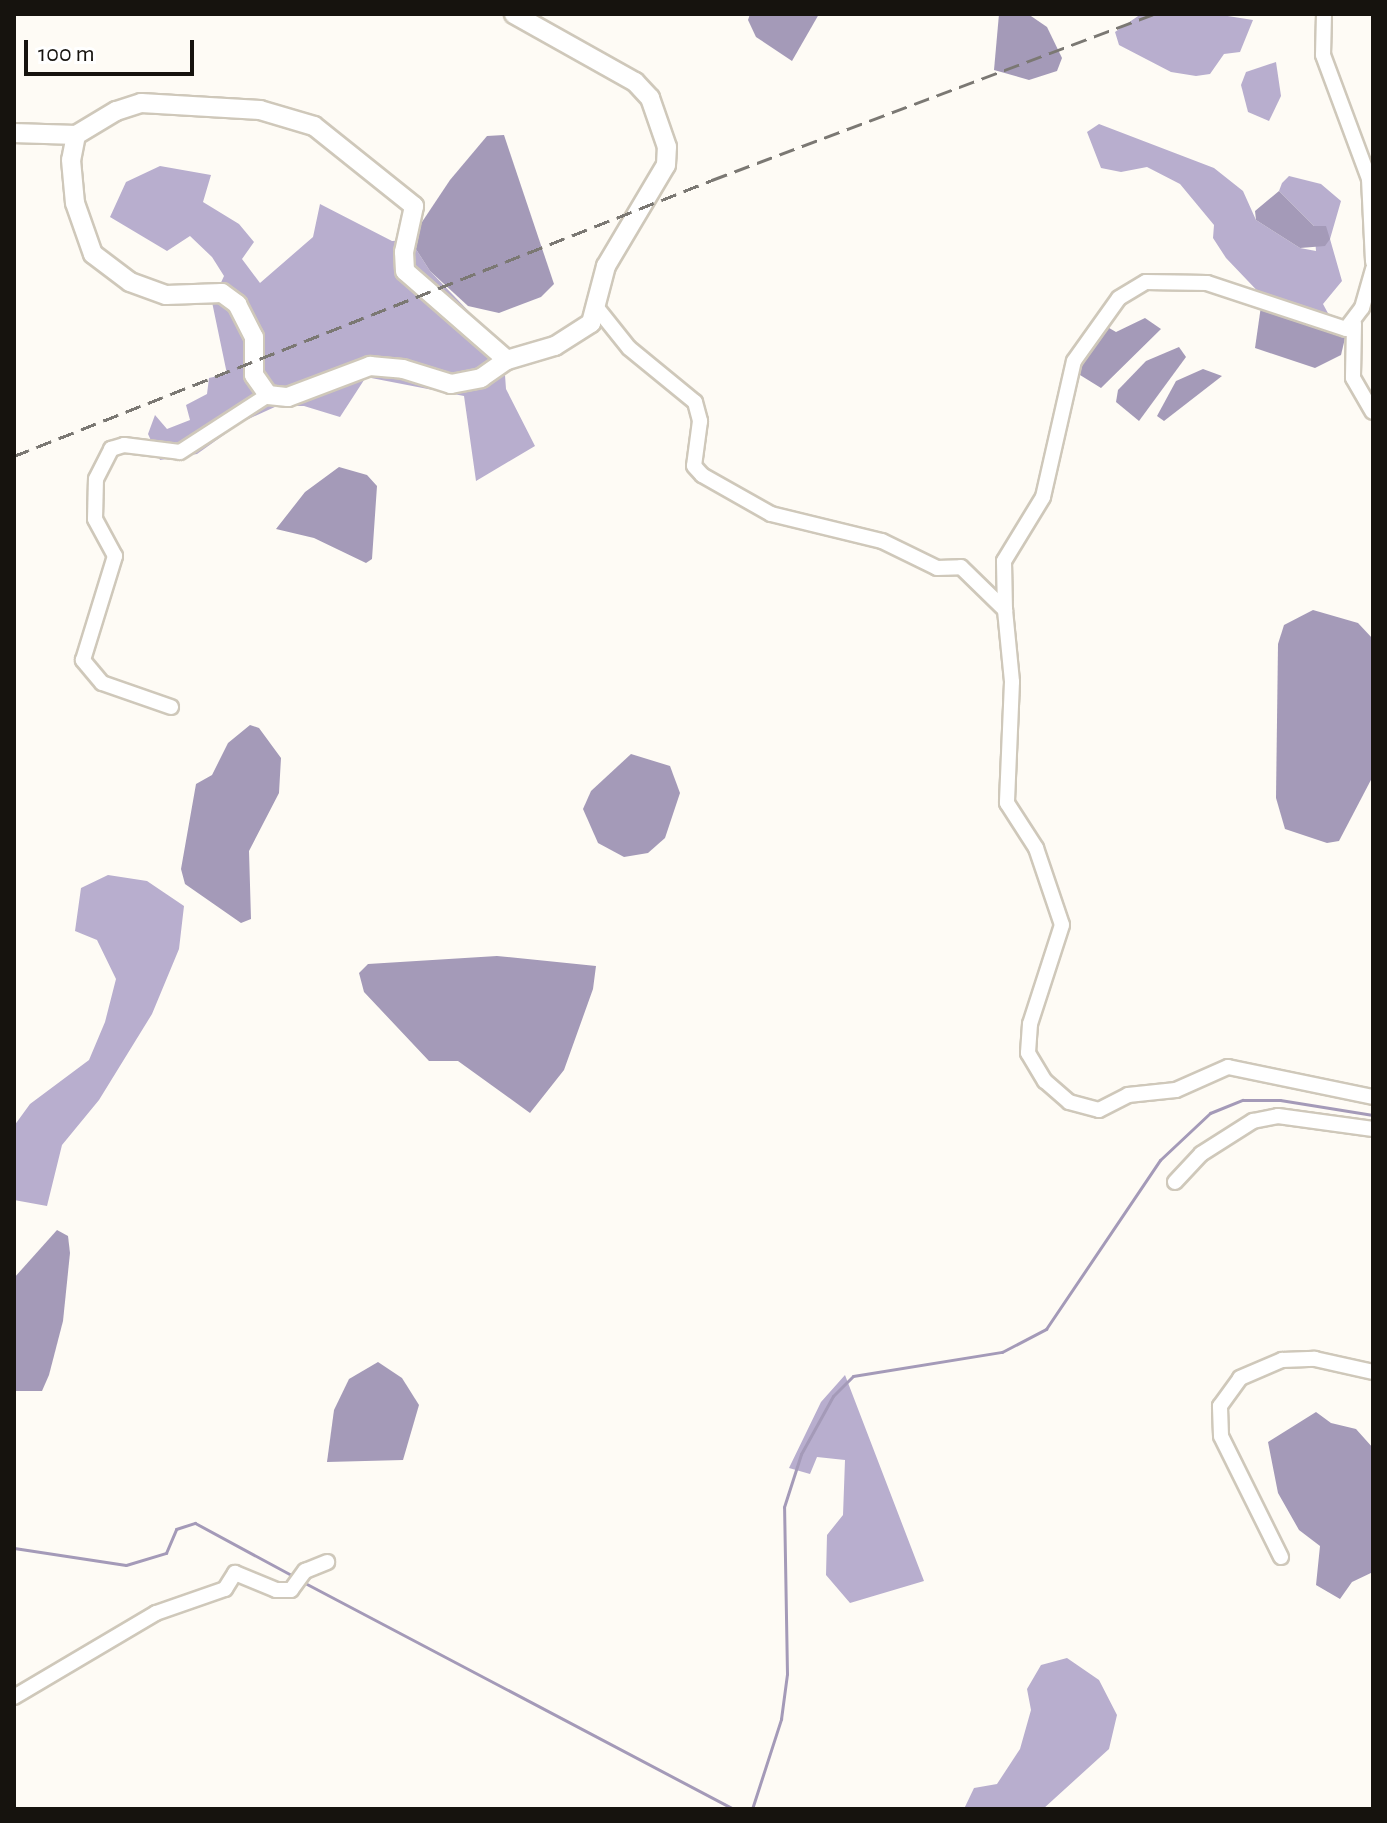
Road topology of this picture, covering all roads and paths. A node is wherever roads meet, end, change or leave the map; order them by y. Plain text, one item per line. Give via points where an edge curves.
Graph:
1 (514, 14) edge
2 (1324, 14) edge
3 (14, 133) edge
4 (76, 135) junction
5 (1373, 262) edge
6 (1373, 269) edge
7 (597, 308) junction
8 (1354, 324) junction
9 (507, 360) junction
10 (268, 395) junction
11 (1373, 412) edge
12 (1005, 610) junction
13 (171, 707) dead end
14 (1373, 1097) edge
15 (1373, 1129) edge
16 (1175, 1182) dead end
17 (1373, 1372) edge
18 (1281, 1557) dead end
19 (327, 1562) dead end
20 (14, 1697) edge

1 - 7 street via 635,82 650,98 662,130 666,165 606,266
2 - 5 street via 1323,55 1369,179
3 - 4 street
4 - 9 street via 141,103 260,110 314,126 414,206 405,271
4 - 10 street via 71,180 93,254 130,282 166,295 222,293 237,304 254,337 254,375
6 - 8 street
7 - 9 street via 591,323 555,346
7 - 12 street via 629,348 695,402 700,421 694,466 702,475 771,514 882,541 937,568 961,567
8 - 11 street via 1353,378
8 - 12 street via 1336,328 1249,296 1183,281 1146,282 1119,298 1074,361 1043,497 1004,561
9 - 10 street via 464,383 370,366 288,397
10 - 13 street via 180,452 124,445 111,449 96,479 95,519 115,556 83,660 102,683
12 - 14 street via 1012,682 1007,803 1036,848 1062,925 1030,1024 1028,1053 1045,1081 1069,1102 1099,1110 1128,1095 1186,1086 1228,1067
15 - 16 street via 1278,1116 1253,1121 1201,1154
17 - 18 street via 1315,1359 1282,1360 1240,1378 1220,1406 1221,1436
19 - 20 street via 300,1582 276,1590 235,1573 225,1589 156,1613

